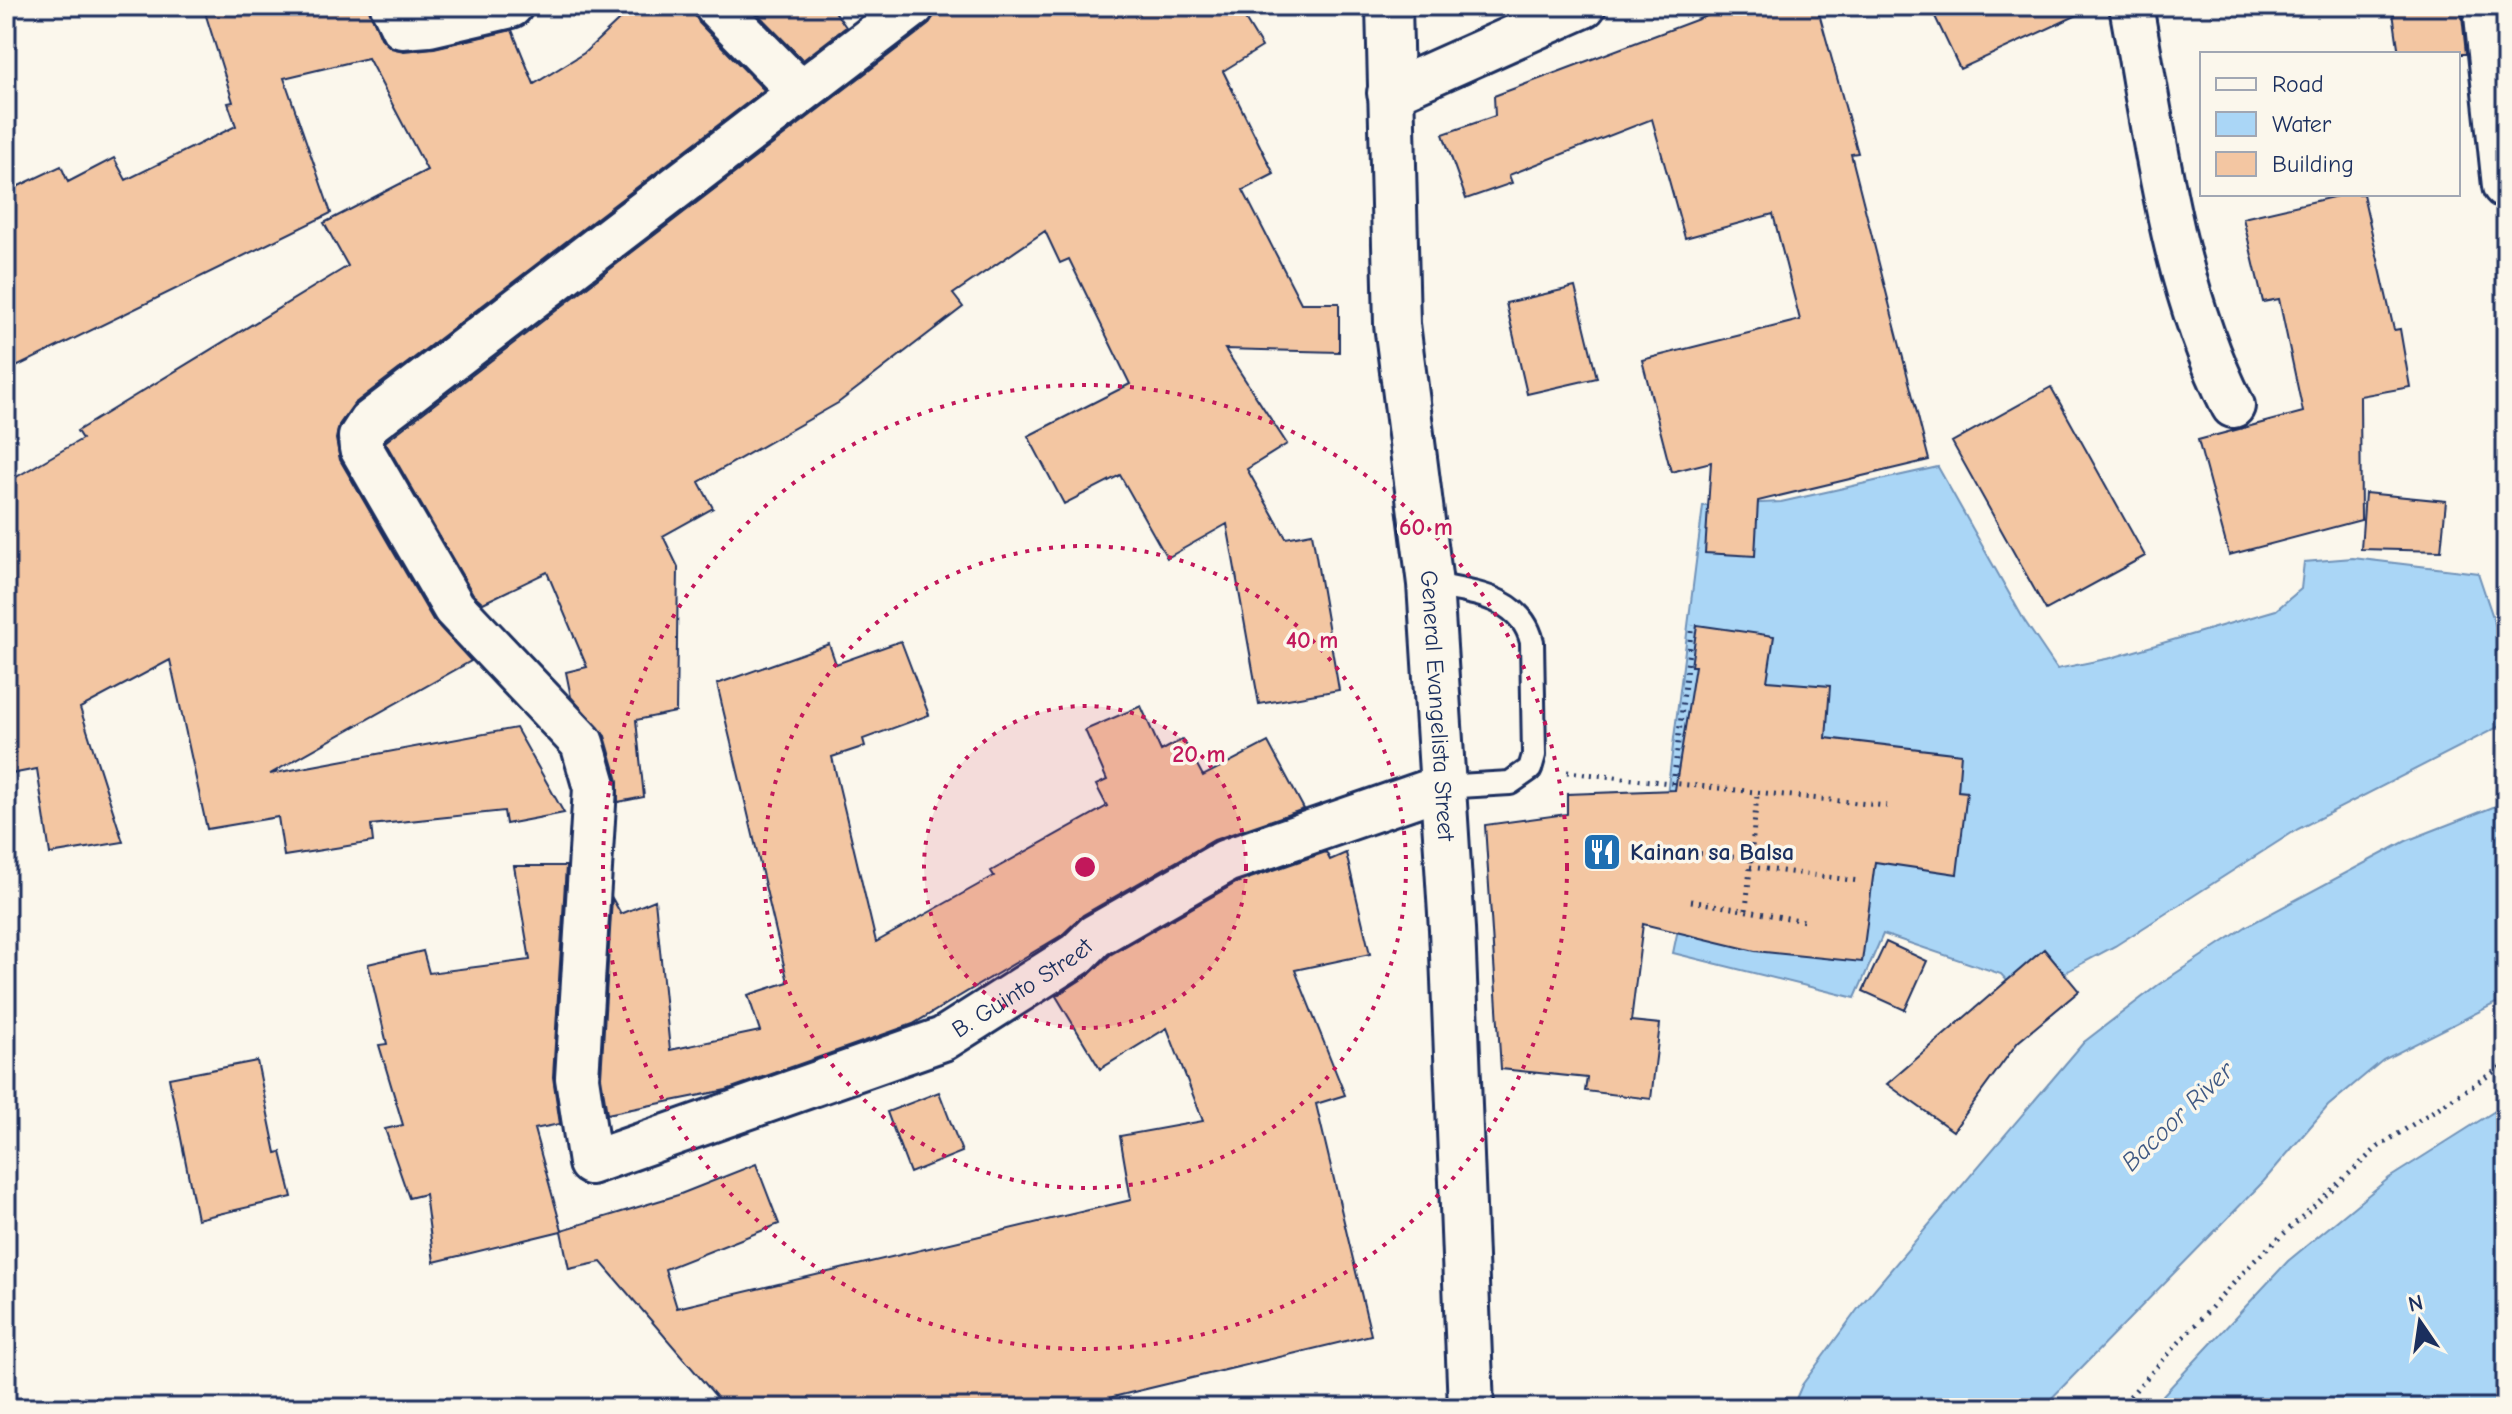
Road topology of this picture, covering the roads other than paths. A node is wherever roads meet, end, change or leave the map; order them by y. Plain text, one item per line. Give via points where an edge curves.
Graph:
1 (392, 6) edge
2 (511, 6) edge
3 (716, 6) edge
4 (913, 6) edge
5 (1389, 6) edge
6 (1584, 6) edge
7 (2131, 6) edge
8 (2485, 6) edge
9 (800, 92) junction
10 (1389, 93) junction
11 (2504, 186) dead end
12 (2233, 406) dead end
13 (1430, 584) junction
14 (1441, 787) junction
15 (1471, 1408) edge

1 - 2 street via 402,27
3 - 9 street
4 - 9 street
5 - 10 main road, General Evangelista Street
6 - 10 street
7 - 12 street via 2174,236 2213,367
8 - 11 street
9 - 14 street, B. Guinto Street via 369,423 360,437 361,448 454,608 582,743 595,788 577,1078 590,1163 943,1039 1077,954 1095,936 1226,861
10 - 13 main road, General Evangelista Street via 1397,324
13 - 14 main road, General Evangelista Street
13 - 14 lane via 1503,603 1528,625 1532,642 1530,769 1510,783
14 - 15 main road, General Evangelista Street via 1452,929

